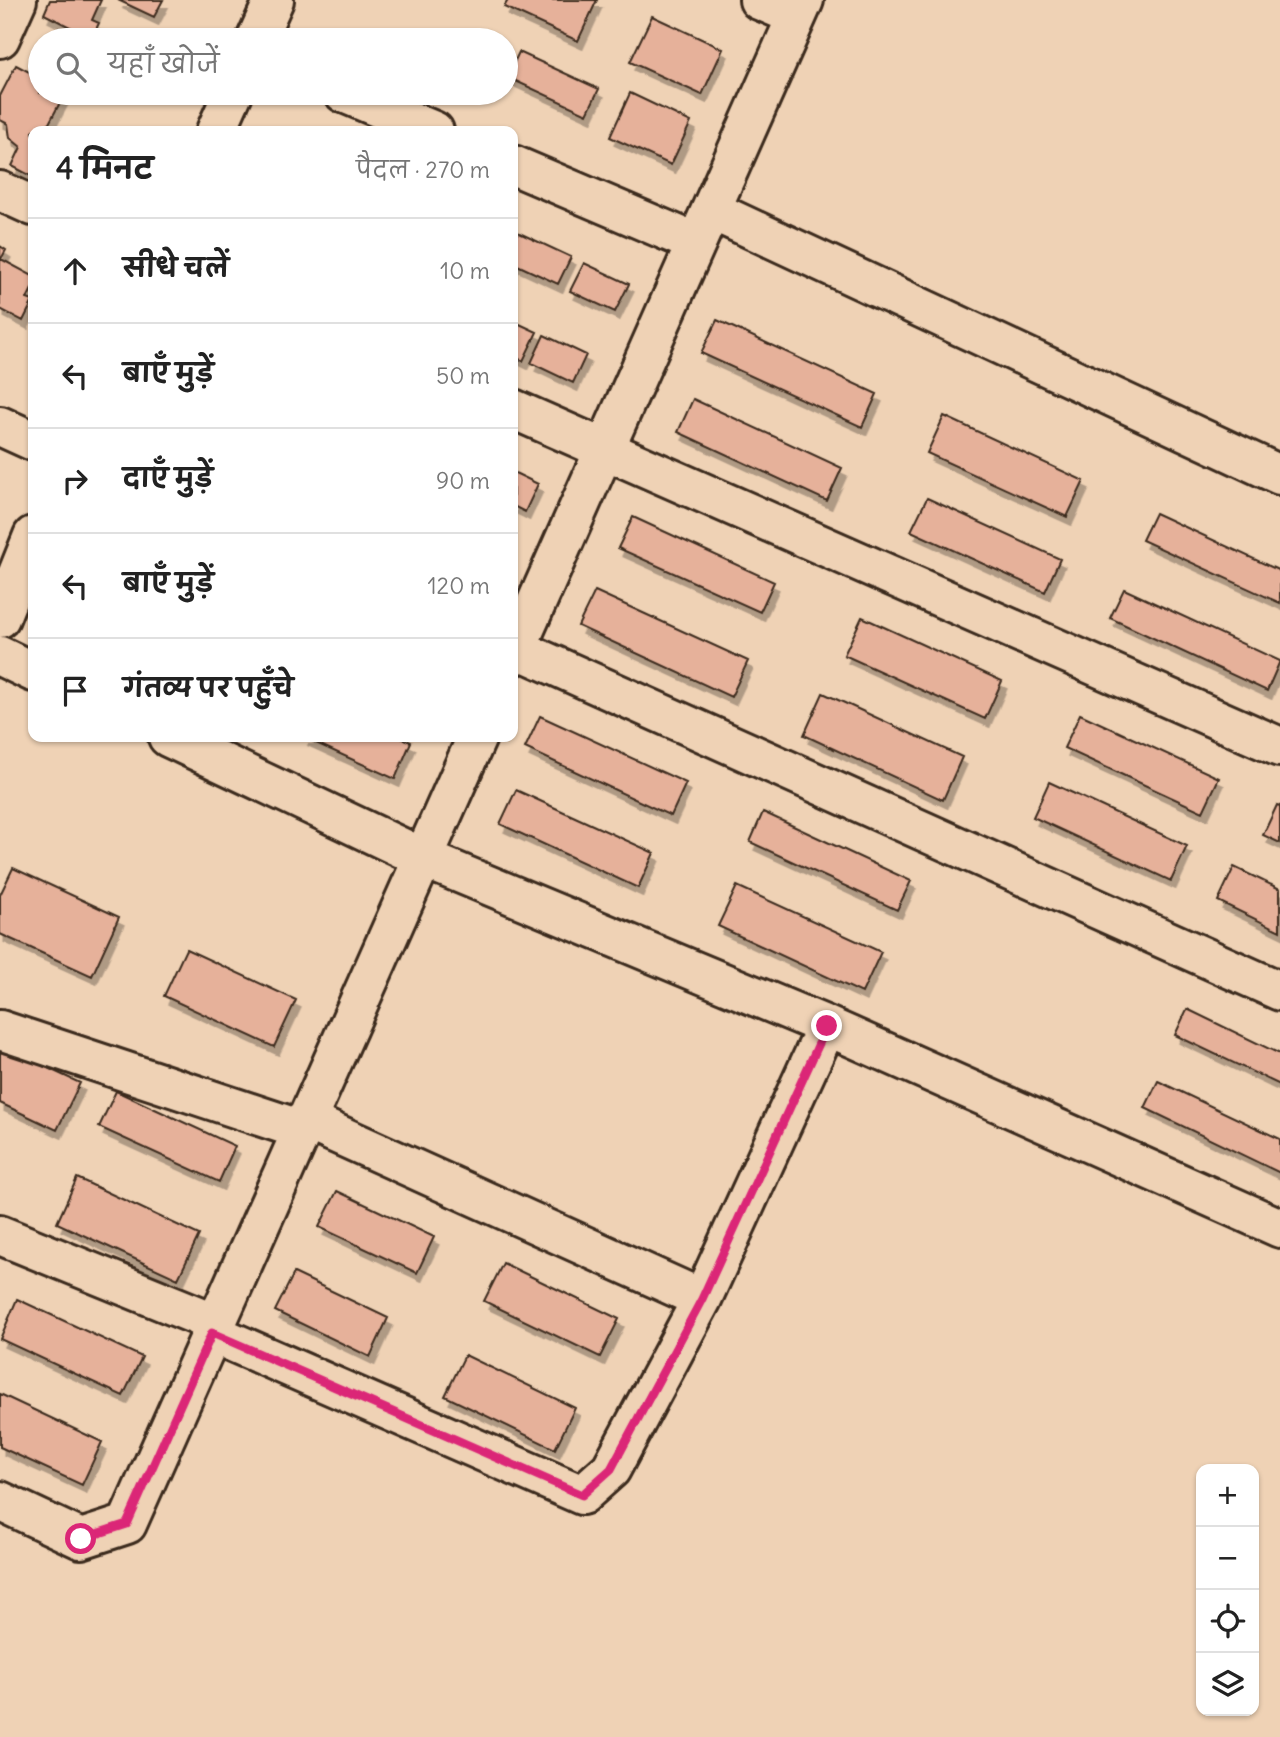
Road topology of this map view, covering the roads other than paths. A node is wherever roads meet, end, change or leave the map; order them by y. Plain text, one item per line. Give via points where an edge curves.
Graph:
1 (17, 0) edge
2 (274, 0) edge
3 (759, 0) edge
4 (800, 8) edge
5 (261, 28) edge
6 (0, 38) edge
7 (228, 105) edge
8 (372, 105) edge
9 (218, 126) edge
10 (422, 126) edge
11 (518, 167) edge
12 (0, 191) edge
13 (28, 204) edge
14 (703, 226) junction
15 (518, 411) edge
16 (0, 426) edge
17 (28, 439) edge
18 (605, 449) junction
19 (1280, 475) edge
20 (28, 548) edge
21 (0, 618) edge
22 (518, 641) edge
23 (518, 652) edge
24 (0, 656) edge
25 (28, 670) edge
26 (179, 742) edge
27 (475, 742) edge
28 (1280, 747) edge
29 (423, 858) junction
30 (1280, 991) edge
31 (827, 1026) junction
32 (0, 1030) edge
33 (304, 1125) junction
34 (1280, 1228) edge
35 (0, 1236) edge
36 (702, 1299) junction
37 (214, 1328) junction
38 (0, 1501) edge

1 - 6 street
2 - 5 street
3 - 4 street
4 - 14 street
7 - 9 street
8 - 10 street
11 - 14 street
12 - 13 street
14 - 18 street
14 - 19 street
15 - 18 street
16 - 17 street
18 - 22 street
18 - 28 street
20 - 21 street
23 - 30 street
24 - 25 street
26 - 29 street
27 - 29 street
29 - 31 street
29 - 33 street
31 - 34 street
31 - 36 street
32 - 33 street
33 - 36 street
33 - 37 street
35 - 37 street
36 - 37 street via 611,1469 582,1495
37 - 38 street via 127,1524 81,1539

